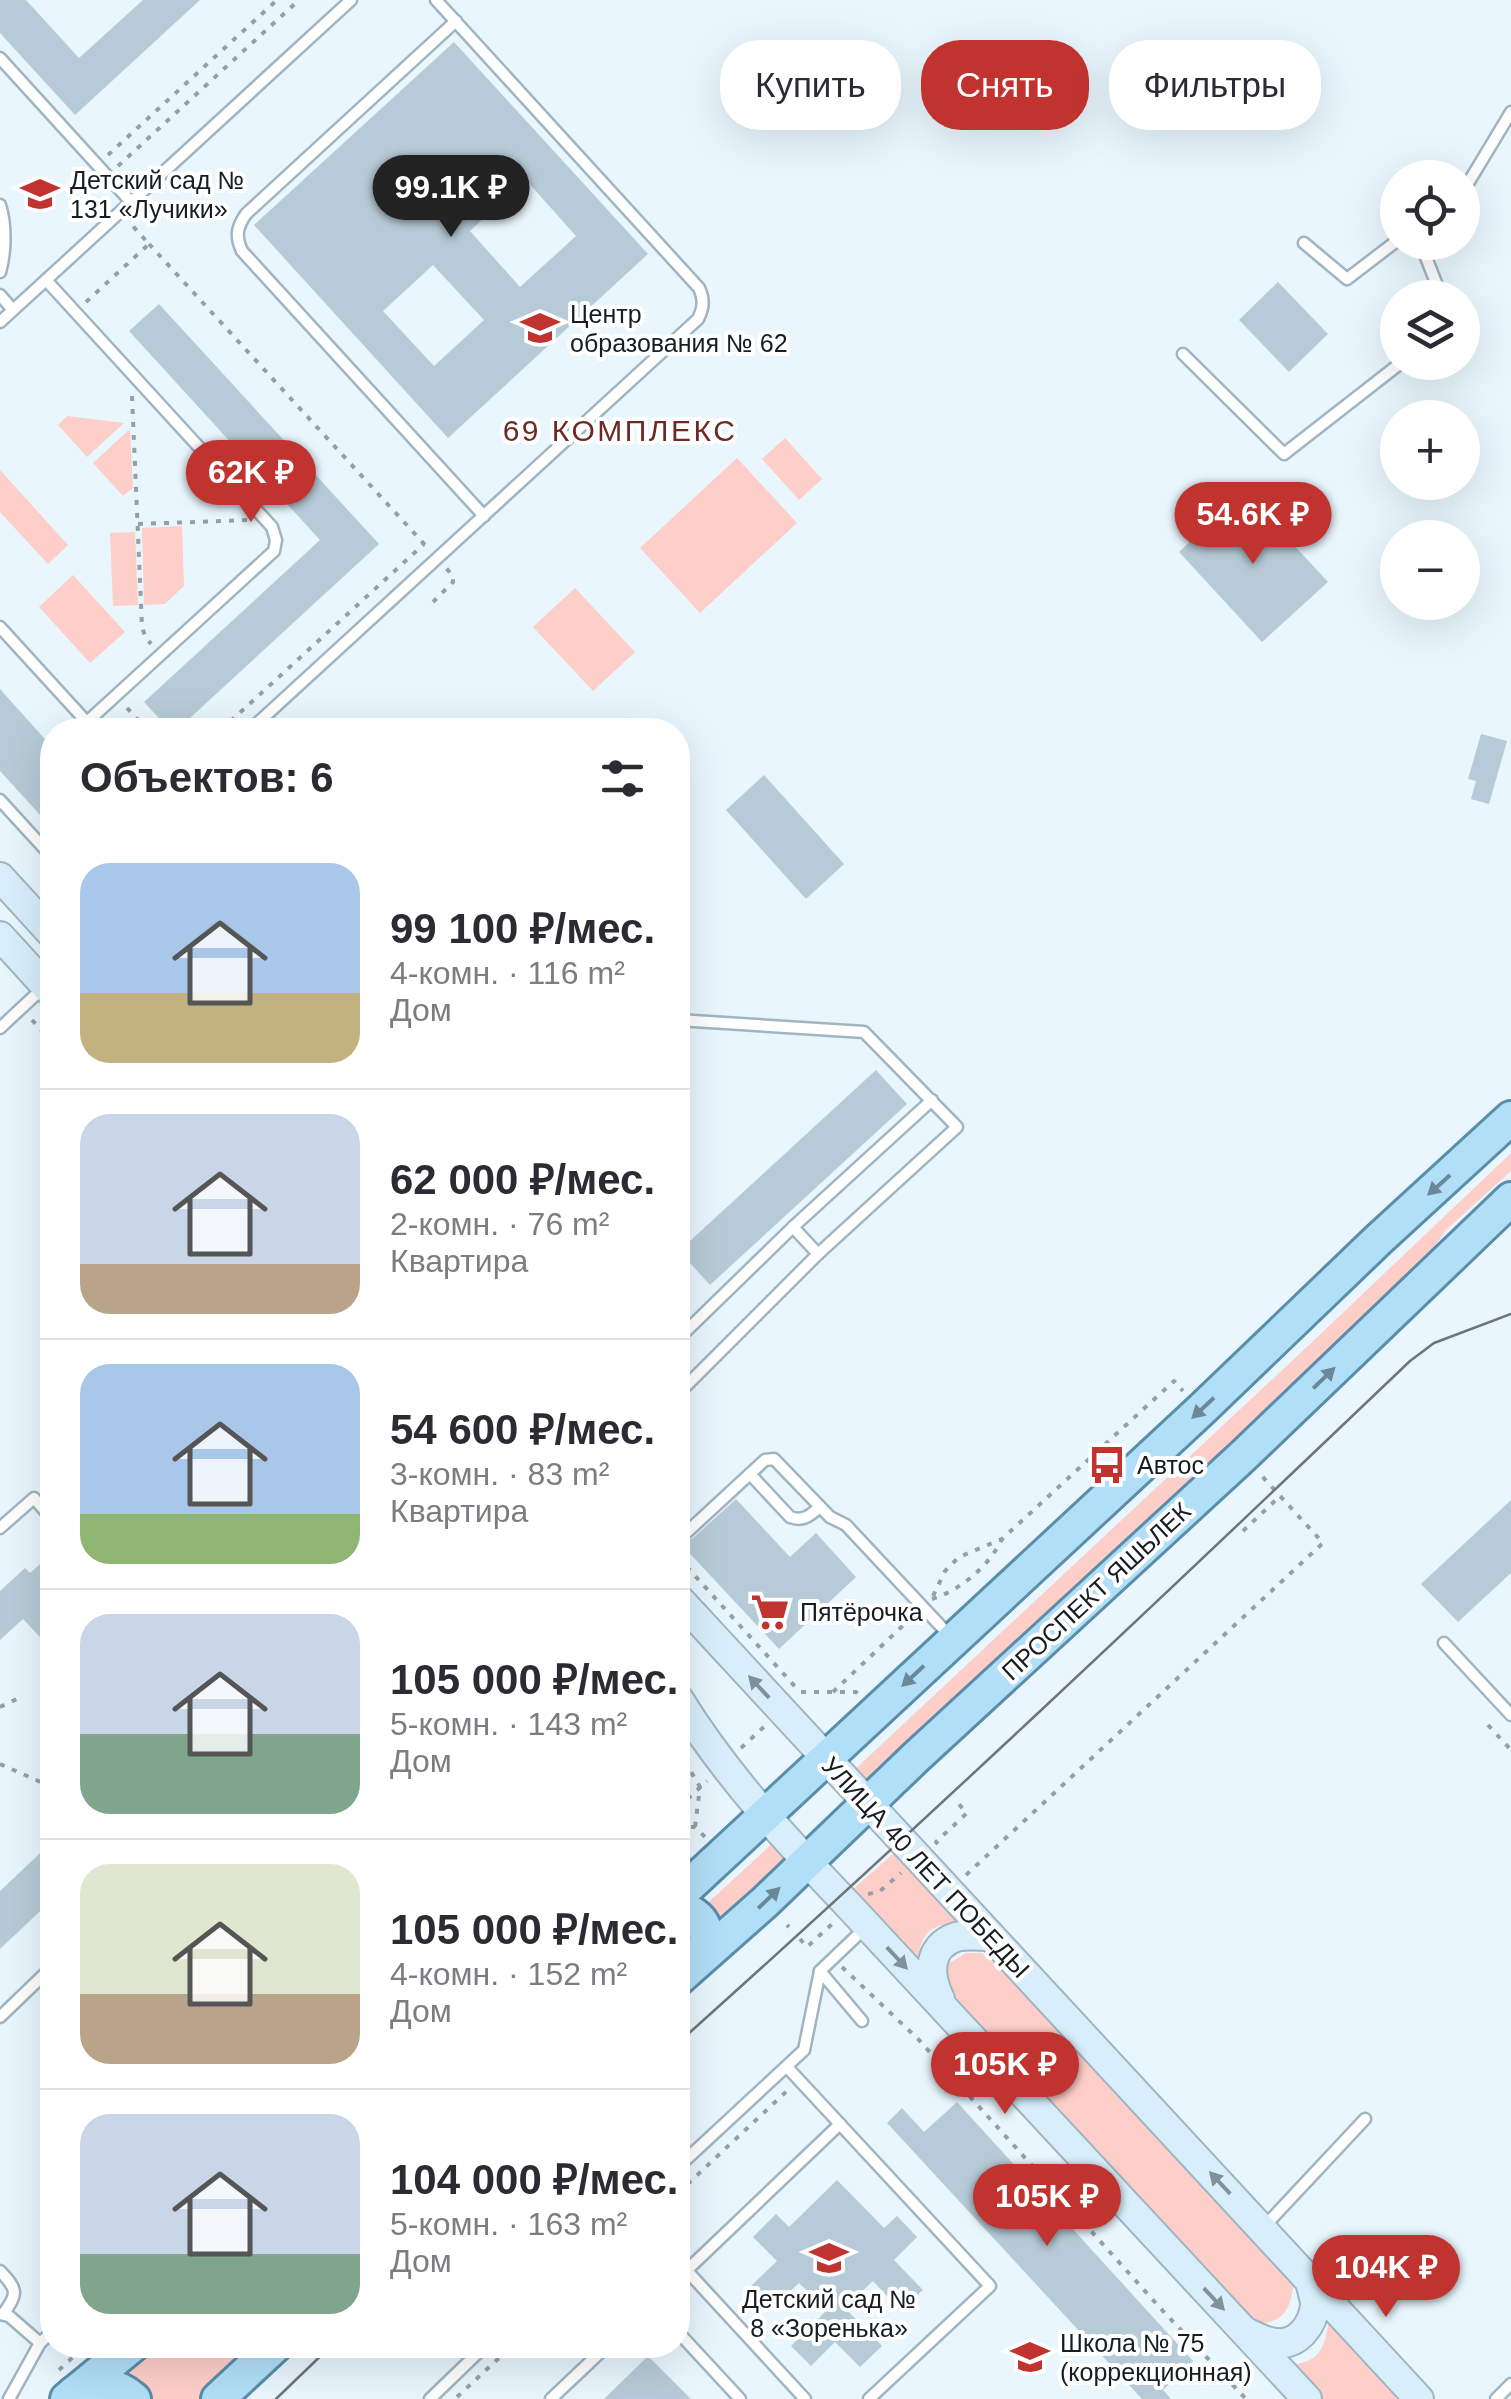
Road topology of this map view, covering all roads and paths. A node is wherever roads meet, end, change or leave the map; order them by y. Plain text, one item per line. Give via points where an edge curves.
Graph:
1 (277, 0) edge
2 (299, 0) edge
3 (351, 0) edge
4 (436, 0) edge
5 (456, 21) junction
6 (0, 58) edge
7 (1511, 112) edge
8 (98, 165) junction
9 (1480, 165) edge
10 (108, 176) junction
11 (131, 202) junction
12 (0, 205) edge
13 (120, 212) junction
14 (1304, 243) dead end
15 (150, 244) junction
16 (1380, 254) edge
17 (0, 272) edge
18 (46, 280) junction
19 (0, 295) edge
20 (13, 310) junction
21 (76, 312) junction
22 (0, 322) edge
23 (1183, 354) dead end
24 (131, 373) junction
25 (1380, 379) edge
26 (484, 516) junction
27 (265, 520) junction
28 (138, 524) junction
29 (424, 544) junction
30 (437, 558) junction
31 (433, 602) dead end
32 (0, 627) edge
33 (161, 655) junction
34 (116, 696) junction
35 (84, 718) edge
36 (98, 718) edge
37 (136, 718) edge
38 (234, 718) edge
39 (263, 718) edge
40 (0, 800) edge
41 (40, 844) edge
42 (0, 878) edge
43 (40, 921) edge
44 (0, 936) edge
45 (40, 979) edge
46 (40, 995) edge
47 (22, 1008) junction
48 (690, 1021) edge
49 (0, 1028) edge
50 (40, 1028) edge
51 (932, 1100) junction
52 (1511, 1118) edge
53 (1511, 1199) edge
54 (793, 1227) junction
55 (818, 1254) junction
56 (690, 1327) edge
57 (1174, 1381) dead end
58 (690, 1382) edge
59 (750, 1474) junction
60 (1259, 1474) dead end
61 (1280, 1496) junction
62 (40, 1505) edge
63 (820, 1506) junction
64 (0, 1528) edge
65 (690, 1529) edge
66 (1243, 1531) dead end
67 (1002, 1539) junction
68 (690, 1570) edge
69 (690, 1611) edge
70 (916, 1613) dead end
71 (953, 1639) junction
72 (1444, 1643) dead end
73 (832, 1692) junction
74 (856, 1692) dead end
75 (23, 1696) dead end
76 (0, 1707) edge
77 (690, 1716) edge
78 (1511, 1716) edge
79 (770, 1721) dead end
80 (1488, 1725) dead end
81 (1511, 1750) edge
82 (734, 1755) dead end
83 (825, 1758) junction
84 (0, 1764) edge
85 (690, 1771) edge
86 (40, 1782) edge
87 (700, 1788) junction
88 (690, 1797) edge
89 (954, 1799) dead end
90 (868, 1803) junction
91 (764, 1815) junction
92 (690, 1827) edge
93 (936, 1842) dead end
94 (806, 1862) junction
95 (907, 1868) dead end
96 (966, 1875) dead end
97 (690, 1885) edge
98 (860, 1898) dead end
99 (690, 1911) edge
100 (855, 1920) junction
101 (990, 1936) junction
102 (800, 1939) dead end
103 (839, 1964) dead end
104 (690, 1967) edge
105 (690, 1967) edge
106 (820, 1971) junction
107 (40, 1979) edge
108 (946, 2012) junction
109 (0, 2016) edge
110 (862, 2021) dead end
111 (787, 2067) junction
112 (794, 2084) dead end
113 (1365, 2119) dead end
114 (840, 2124) junction
115 (690, 2156) edge
116 (690, 2182) edge
117 (1263, 2228) junction
118 (690, 2259) edge
119 (0, 2271) edge
120 (690, 2275) edge
121 (1310, 2281) junction
122 (1, 2314) edge
123 (1244, 2332) junction
124 (40, 2343) joint
125 (690, 2345) edge
126 (80, 2358) edge
127 (112, 2358) edge
128 (262, 2358) edge
129 (473, 2358) edge
130 (499, 2358) edge
131 (594, 2358) edge
132 (1511, 2384) edge
133 (68, 2386) edge
134 (441, 2389) junction
135 (454, 2398) edge
136 (9, 2399) edge
137 (134, 2399) edge
138 (218, 2399) edge
139 (430, 2399) edge
140 (550, 2399) edge
141 (740, 2399) edge
142 (805, 2399) edge
143 (869, 2399) edge
144 (1246, 2399) edge
145 (1307, 2399) edge
146 (1419, 2399) edge
147 (1496, 2399) edge

1 - 8 path
2 - 10 path
3 - 11 lane
4 - 5 lane
5 - 26 lane via 699,288 703,303 698,318
5 - 26 lane via 246,214 237,231 242,251
6 - 8 lane
7 - 9 lane
8 - 10 lane
10 - 11 lane
11 - 13 lane
12 - 17 lane
13 - 15 path
13 - 18 lane
14 - 16 lane via 1347,279
15 - 21 path
15 - 29 path
18 - 20 lane
18 - 21 lane
19 - 20 lane
20 - 22 lane
21 - 24 lane
23 - 25 lane via 1284,454
24 - 27 lane
24 - 28 path
26 - 30 lane
27 - 28 path
27 - 33 lane via 275,533 274,551
28 - 33 path via 143,632
29 - 30 path
29 - 38 path
30 - 31 path via 454,582
30 - 39 lane
32 - 35 lane
33 - 34 lane
34 - 36 lane
34 - 37 path
40 - 41 lane
42 - 43 street
44 - 45 street
46 - 47 lane
47 - 49 lane
47 - 50 path
48 - 51 lane via 864,1032
51 - 54 lane
51 - 55 lane via 957,1128
52 -> 71 main road
90 -> 53 main road, ПРОСПЕКТ ЯШЬЛЕК
54 - 55 lane
54 - 56 lane
55 - 58 lane
57 - 67 path
59 - 63 lane via 790,1517 808,1518
59 - 63 lane via 774,1459
59 - 65 lane
60 - 61 path
61 - 66 path
61 - 96 path via 1323,1543
62 - 64 lane via 34,1498
63 - 71 lane
67 - 67 path via 959,1557 930,1600 952,1593 994,1555
68 - 73 path via 800,1692
83 -> 69 street, УЛИЦА 40 ЛЕТ ПОБЕДЫ
70 - 73 path
71 -> 83 main road
72 - 78 lane
73 - 74 path
75 - 76 path
77 - 91 street
79 - 82 path
80 - 81 path
83 - 90 street, УЛИЦА 40 ЛЕТ ПОБЕДЫ
83 - 91 main road
84 - 86 path
85 - 87 path
87 - 88 path
87 - 92 path
89 - 93 path via 967,1813
90 - 94 main road, ПРОСПЕКТ ЯШЬЛЕК
90 - 101 street, УЛИЦА 40 ЛЕТ ПОБЕДЫ
91 - 94 street
91 - 97 main road
94 - 100 street
104 -> 94 main road, ПРОСПЕКТ ЯШЬЛЕК
95 - 98 path via 880,1892
99 - 105 main road via 708,1938
100 - 102 path via 807,1947
100 - 106 lane
100 -> 108 street
101 - 108 street via 955,1937 938,1950 930,1970
117 -> 101 street, УЛИЦА 40 ЛЕТ ПОБЕДЫ
103 - 144 path via 918,2039
106 - 110 lane
106 - 111 lane via 804,2050
107 - 109 lane
108 -> 123 street
111 - 114 lane
111 - 115 lane
112 - 116 path
113 - 117 lane
114 - 118 lane
114 - 143 lane via 990,2286
117 - 121 street, УЛИЦА 40 ЛЕТ ПОБЕДЫ
119 - 122 lane via 14,2286
120 - 142 lane
121 - 123 street via 1315,2304 1301,2336 1276,2344
121 - 146 street, УЛИЦА 40 ЛЕТ ПОБЕДЫ
122 - 124 lane
123 - 145 street
124 - 136 lane
125 - 141 lane
126 - 133 path
127 - 133 main road
128 - 138 main road
129 - 134 lane
130 - 135 path
131 - 140 lane
132 - 147 lane
133 - 137 main road via 102,2385
134 - 135 lane
134 - 139 lane

